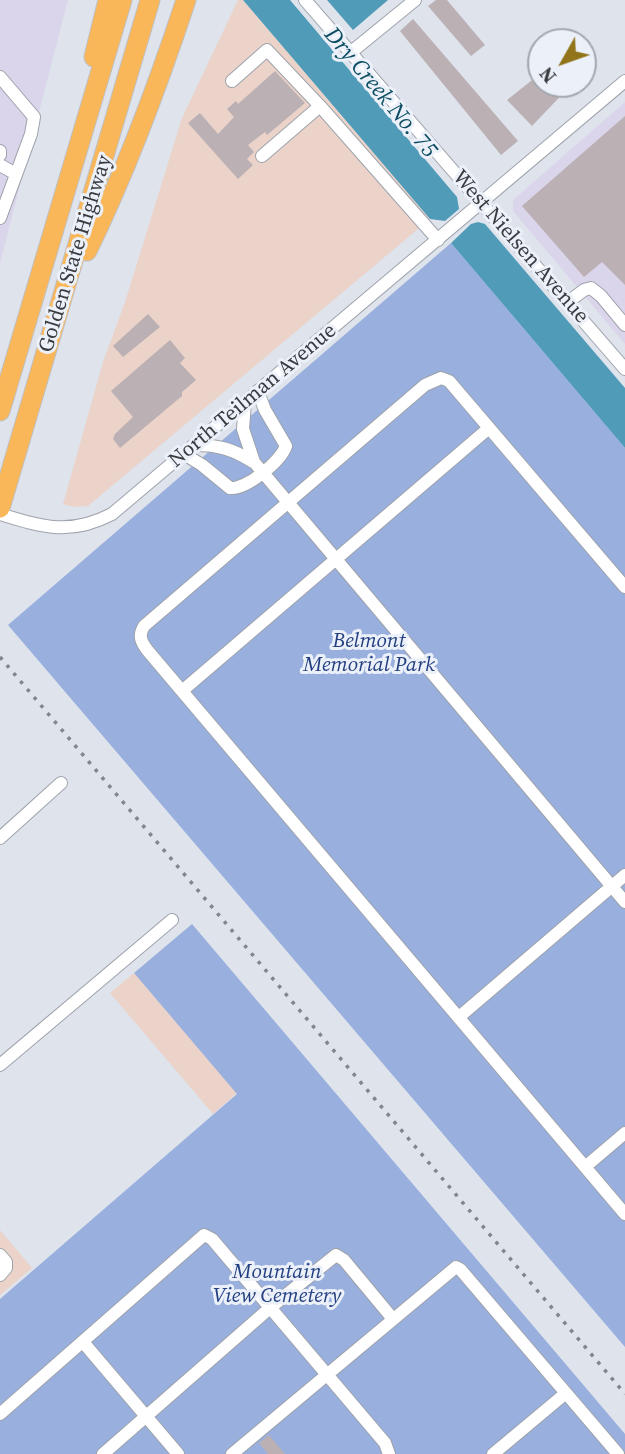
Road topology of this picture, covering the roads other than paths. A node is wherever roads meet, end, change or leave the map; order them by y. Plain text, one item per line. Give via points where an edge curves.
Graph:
1 (108, 0) edge
2 (122, 0) edge
3 (150, 0) edge
4 (186, 0) edge
5 (305, 0) edge
6 (415, 0) edge
7 (350, 53) junction
8 (0, 77) edge
9 (232, 81) dead end
10 (623, 86) edge
11 (320, 106) junction
12 (262, 156) dead end
13 (0, 164) edge
14 (16, 174) junction
15 (482, 202) junction
16 (0, 218) edge
17 (438, 240) junction
18 (63, 299) junction
19 (568, 302) junction
20 (625, 325) edge
21 (625, 369) edge
22 (7, 387) junction
23 (258, 392) junction
24 (245, 402) junction
25 (0, 411) edge
26 (489, 428) junction
27 (189, 450) junction
28 (258, 467) junction
29 (288, 503) junction
30 (0, 508) edge
31 (0, 514) edge
32 (336, 559) junction
33 (625, 587) edge
34 (182, 691) junction
35 (61, 783) dead end
36 (0, 838) edge
37 (625, 875) edge
38 (612, 886) junction
39 (625, 902) edge
40 (172, 920) dead end
41 (459, 1017) junction
42 (0, 1065) edge
43 (625, 1133) edge
44 (585, 1167) junction
45 (625, 1214) edge
46 (0, 1255) edge
47 (0, 1275) edge
48 (271, 1307) junction
49 (393, 1319) junction
50 (83, 1342) junction
51 (328, 1373) junction
52 (566, 1393) junction
53 (0, 1413) edge
54 (146, 1416) junction
55 (103, 1454) edge
56 (178, 1454) edge
57 (232, 1454) edge
58 (389, 1454) edge
59 (493, 1454) edge
60 (618, 1454) edge

1 - 22 highway
2 - 22 highway, Golden State Highway
3 - 18 highway, Golden State Highway
4 - 18 highway via 102,220
5 - 7 street, West Nielsen Avenue
6 - 7 street
7 - 15 street, West Nielsen Avenue
8 - 14 street via 34,117
9 - 11 street via 267,50
10 - 15 street, North Teilman Avenue
11 - 12 street
11 - 17 street
13 - 14 street
14 - 16 street
15 - 17 street, North Teilman Avenue
15 - 19 street, West Nielsen Avenue
17 - 23 street, North Teilman Avenue
18 - 30 highway, Golden State Highway
19 - 20 street via 591,288
19 - 21 street, West Nielsen Avenue
22 - 25 highway, Golden State Highway
23 - 24 street, North Teilman Avenue
23 - 28 street via 286,446 284,453
24 - 27 street, North Teilman Avenue
24 - 28 street via 243,429
26 - 29 street via 449,381 433,380
26 - 32 street
26 - 33 street
27 - 28 street via 217,445 230,448
27 - 28 street via 230,488 245,486
27 - 31 street, North Teilman Avenue via 99,521 61,528
28 - 29 street
29 - 32 street
29 - 34 street via 140,632 141,641
32 - 34 street
32 - 38 street
34 - 41 street
35 - 36 street
37 - 38 street
38 - 39 street
38 - 41 street
40 - 42 street
41 - 44 street
43 - 44 street
44 - 45 street
46 - 47 street via 6,1268
48 - 49 street via 336,1255
48 - 50 street via 204,1235
48 - 51 street
48 - 54 street
49 - 51 street
49 - 52 street via 456,1267
50 - 53 street
50 - 54 street
51 - 57 street
51 - 58 street
52 - 59 street
52 - 60 street
54 - 55 street
54 - 56 street

